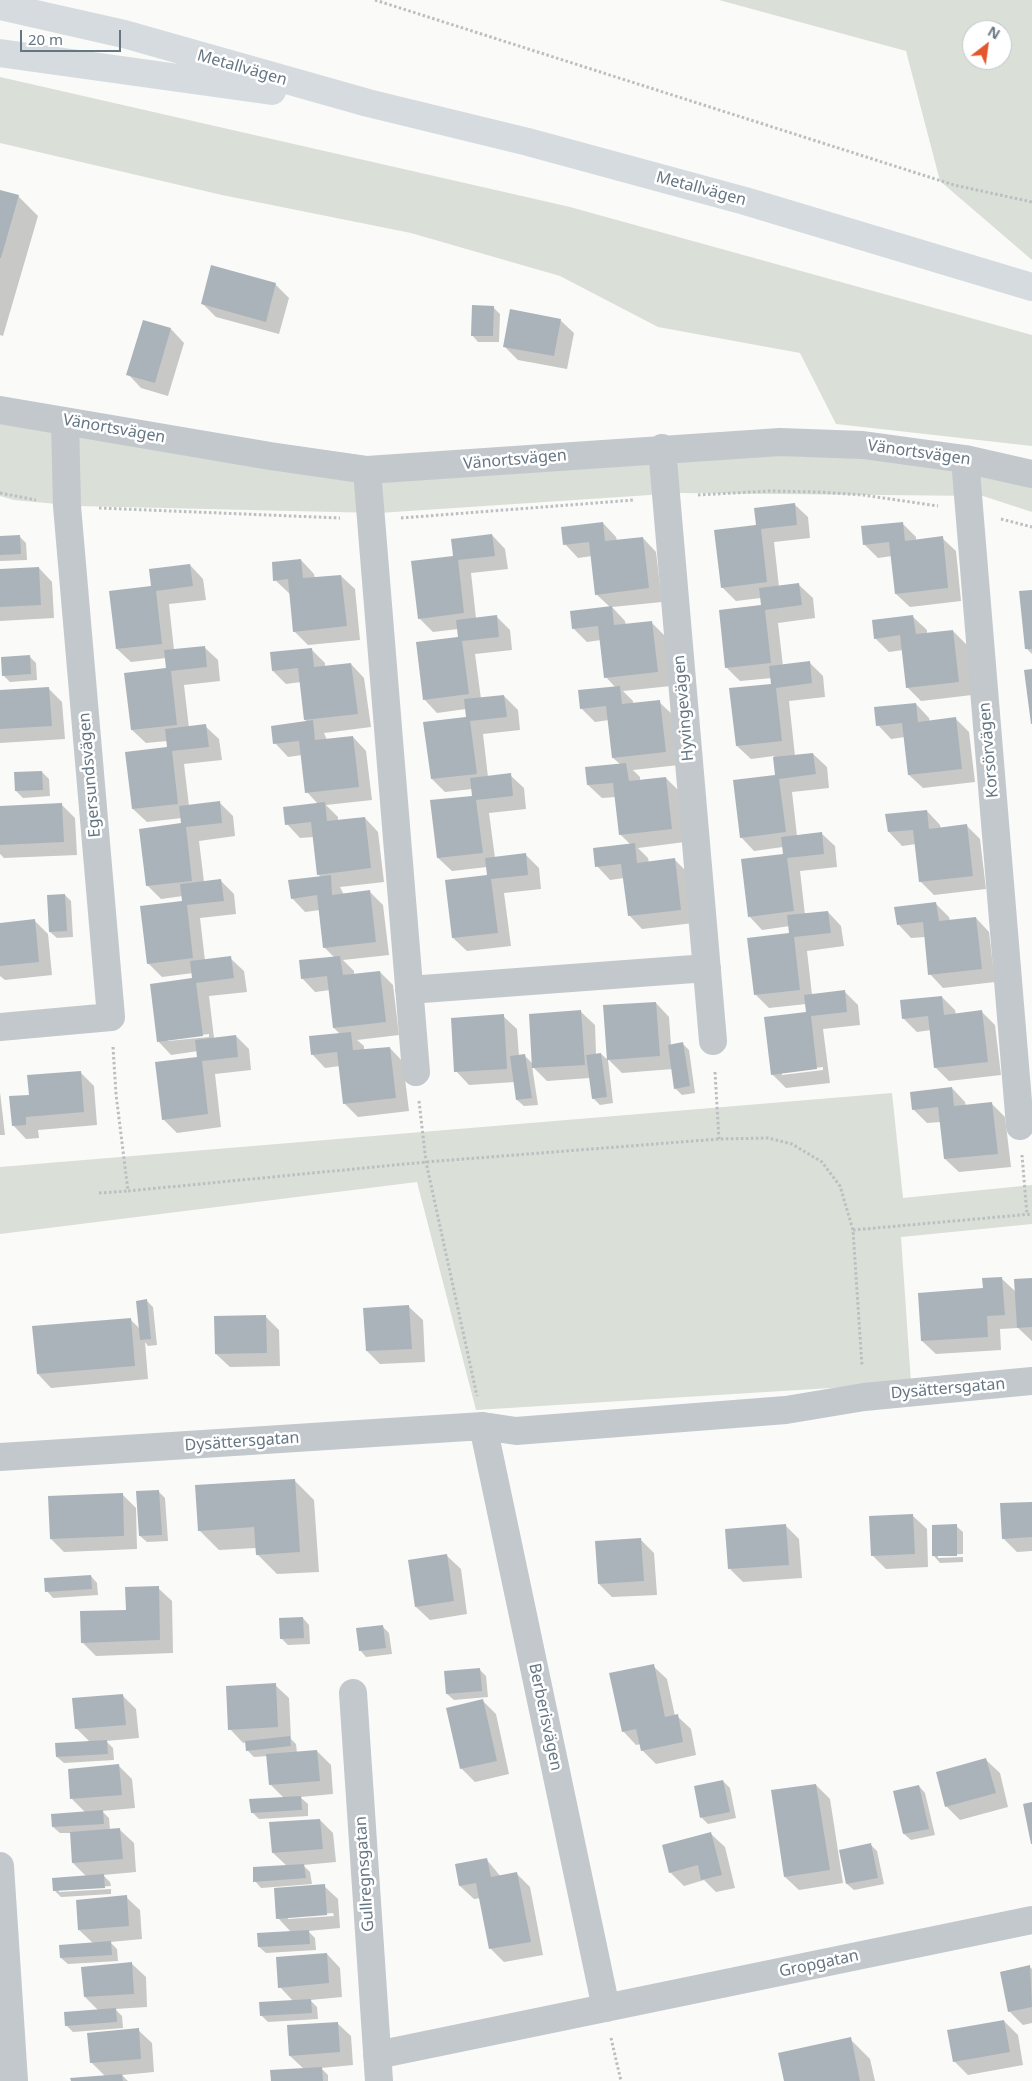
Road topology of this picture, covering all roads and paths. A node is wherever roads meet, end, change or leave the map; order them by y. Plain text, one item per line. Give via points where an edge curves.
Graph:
1 (375, 0) edge
2 (0, 6) edge
3 (0, 53) edge
4 (368, 103) junction
5 (1032, 202) edge
6 (1032, 287) edge
7 (0, 410) edge
8 (65, 421) junction
9 (662, 448) junction
10 (965, 459) junction
11 (367, 470) junction
12 (1032, 474) edge
13 (0, 493) edge
14 (667, 498) junction
15 (67, 506) junction
16 (969, 512) junction
17 (371, 519) junction
18 (1032, 527) edge
19 (706, 968) junction
20 (409, 990) junction
21 (111, 1017) junction
22 (0, 1027) edge
23 (713, 1041) joint
24 (1023, 1041) edge
25 (416, 1072) joint
26 (1020, 1126) joint
27 (719, 1139) junction
28 (426, 1162) junction
29 (128, 1191) junction
30 (99, 1193) dead end
31 (1032, 1214) edge
32 (1027, 1215) junction
33 (853, 1230) junction
34 (1032, 1381) edge
35 (864, 1397) junction
36 (483, 1426) junction
37 (0, 1457) edge
38 (353, 1693) dead end
39 (0, 1866) edge
40 (1032, 1920) edge
41 (606, 2008) junction
42 (378, 2068) edge
43 (14, 2081) edge
44 (620, 2081) edge

1 - 5 path via 954,185
2 - 4 main road, Metallvägen via 124,34
3 - 4 main road, Metallvägen
4 - 6 main road, Metallvägen via 735,198
7 - 8 street, Vänortsvägen
8 - 11 street, Vänortsvägen
8 - 15 street, Egersundsvägen
9 - 10 street, Vänortsvägen via 780,442 862,445
9 - 11 street, Vänortsvägen
9 - 14 street, Hyvingevägen
10 - 12 street, Vänortsvägen
10 - 16 street, Korsörvägen
11 - 17 street
13 - 15 path
14 - 16 path via 770,491 818,492 881,497
14 - 17 path
14 - 19 street, Hyvingevägen
15 - 17 path
15 - 21 street, Egersundsvägen
16 - 18 path
16 - 24 street, Korsörvägen
17 - 20 street
19 - 20 street
19 - 23 street, Hyvingevägen
20 - 25 street
21 - 22 street
21 - 29 path via 116,1094
23 - 27 path
24 - 26 street, Korsörvägen
25 - 28 path
26 - 32 path
27 - 28 path
27 - 33 path via 768,1138 792,1144 822,1162 840,1186
28 - 29 path
28 - 36 path
29 - 30 path
31 - 32 path
32 - 33 path
33 - 35 path
34 - 35 street, Dysättersgatan
35 - 36 street, Dysättersgatan via 786,1410 516,1431
36 - 37 street, Dysättersgatan
36 - 41 street, Berberisvägen
38 - 42 street, Gullregnsgatan
39 - 43 street
40 - 41 street, Gropgatan
41 - 42 street, Gullregnsgatan
41 - 44 path

